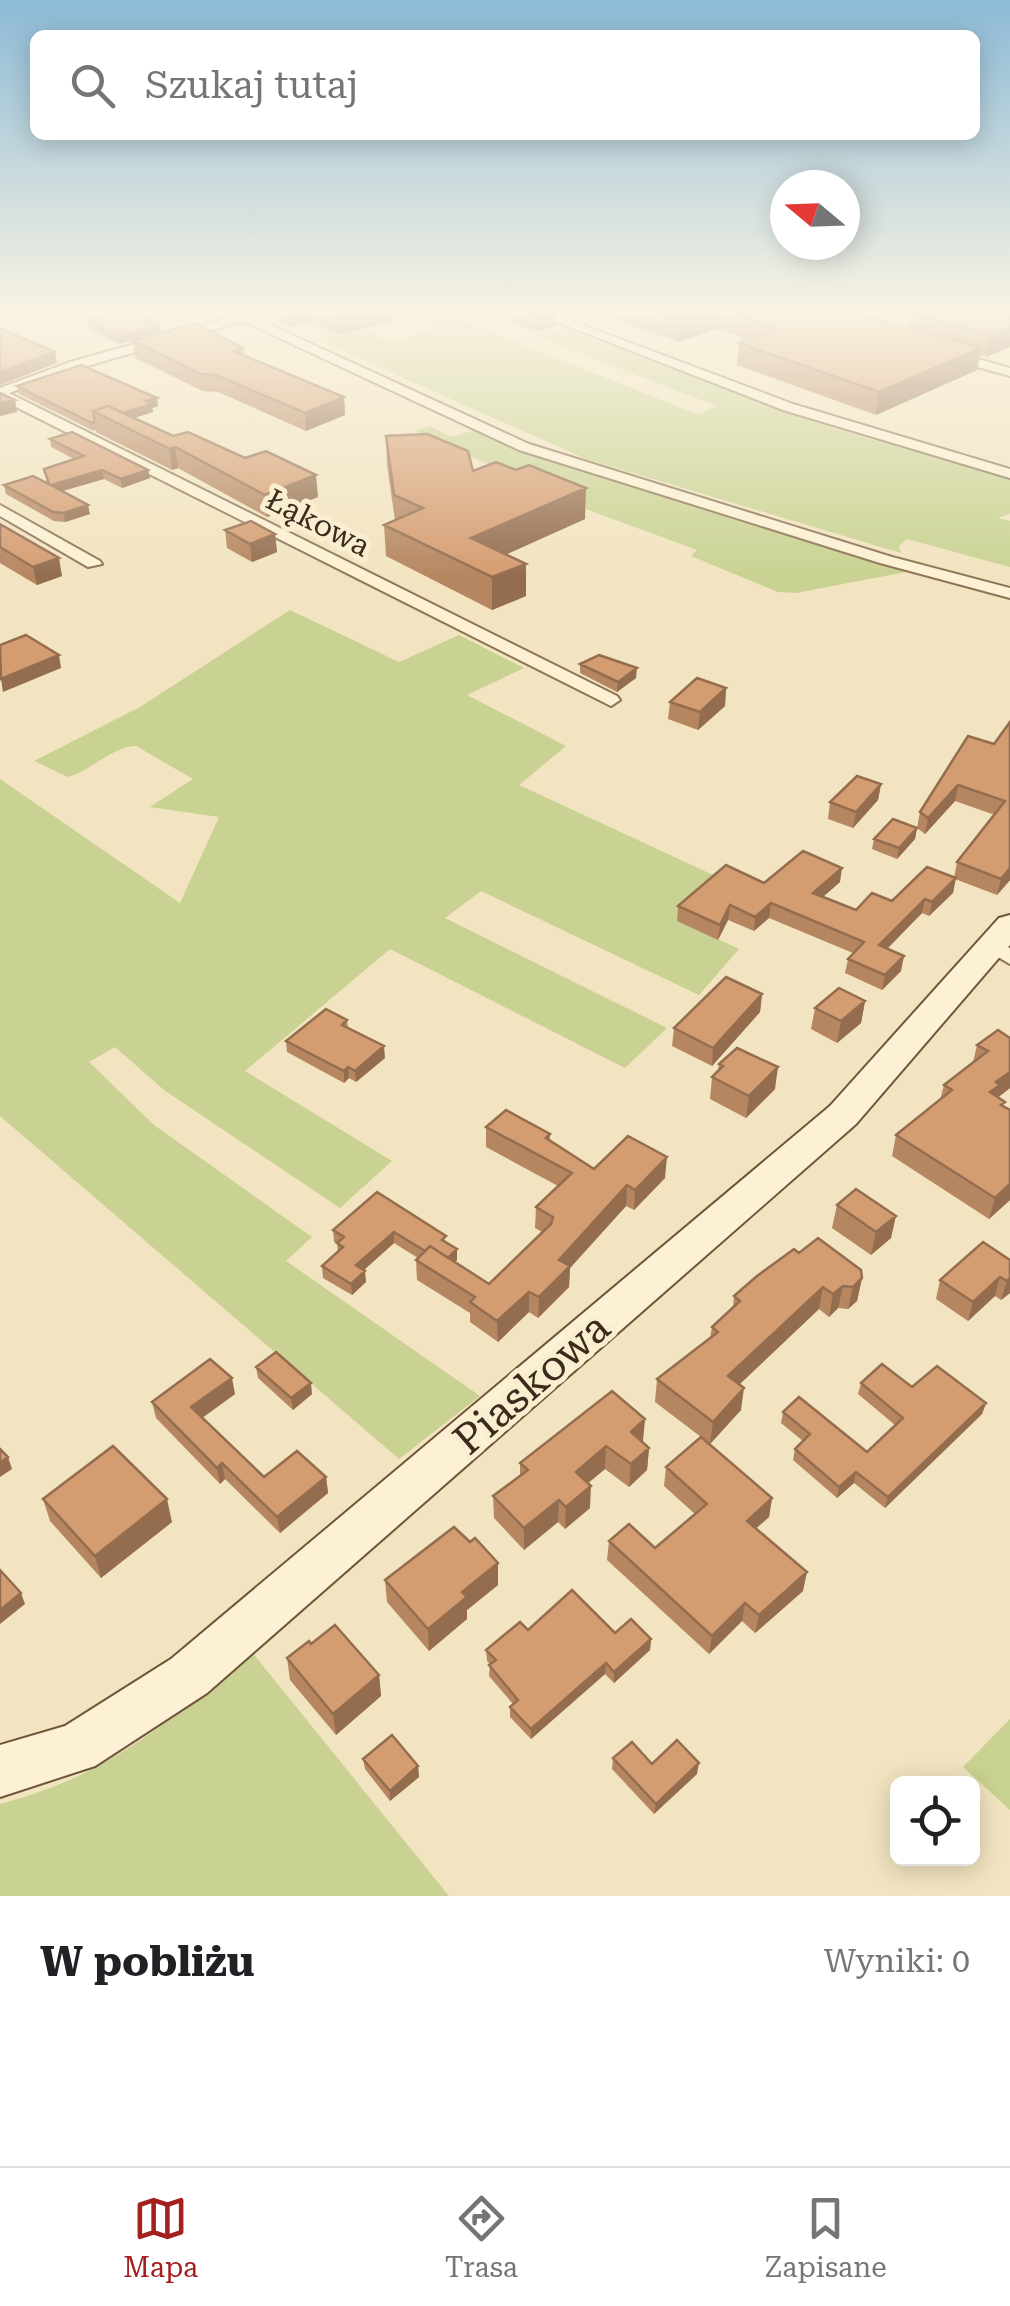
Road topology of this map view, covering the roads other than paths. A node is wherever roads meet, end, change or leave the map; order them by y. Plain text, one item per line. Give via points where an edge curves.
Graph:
1 (17, 401) edge
2 (430, 401) edge
3 (773, 401) edge
4 (1010, 474) edge
5 (0, 510) edge
6 (94, 564) dead end
7 (1010, 593) edge
8 (611, 700) dead end
9 (1004, 943) edge
10 (0, 1771) edge

1 - 8 street, Łąkowa
2 - 7 street via 524,447
3 - 4 street
5 - 6 street
9 - 10 street, Piaskowa via 843,1115 188,1676 77,1748

